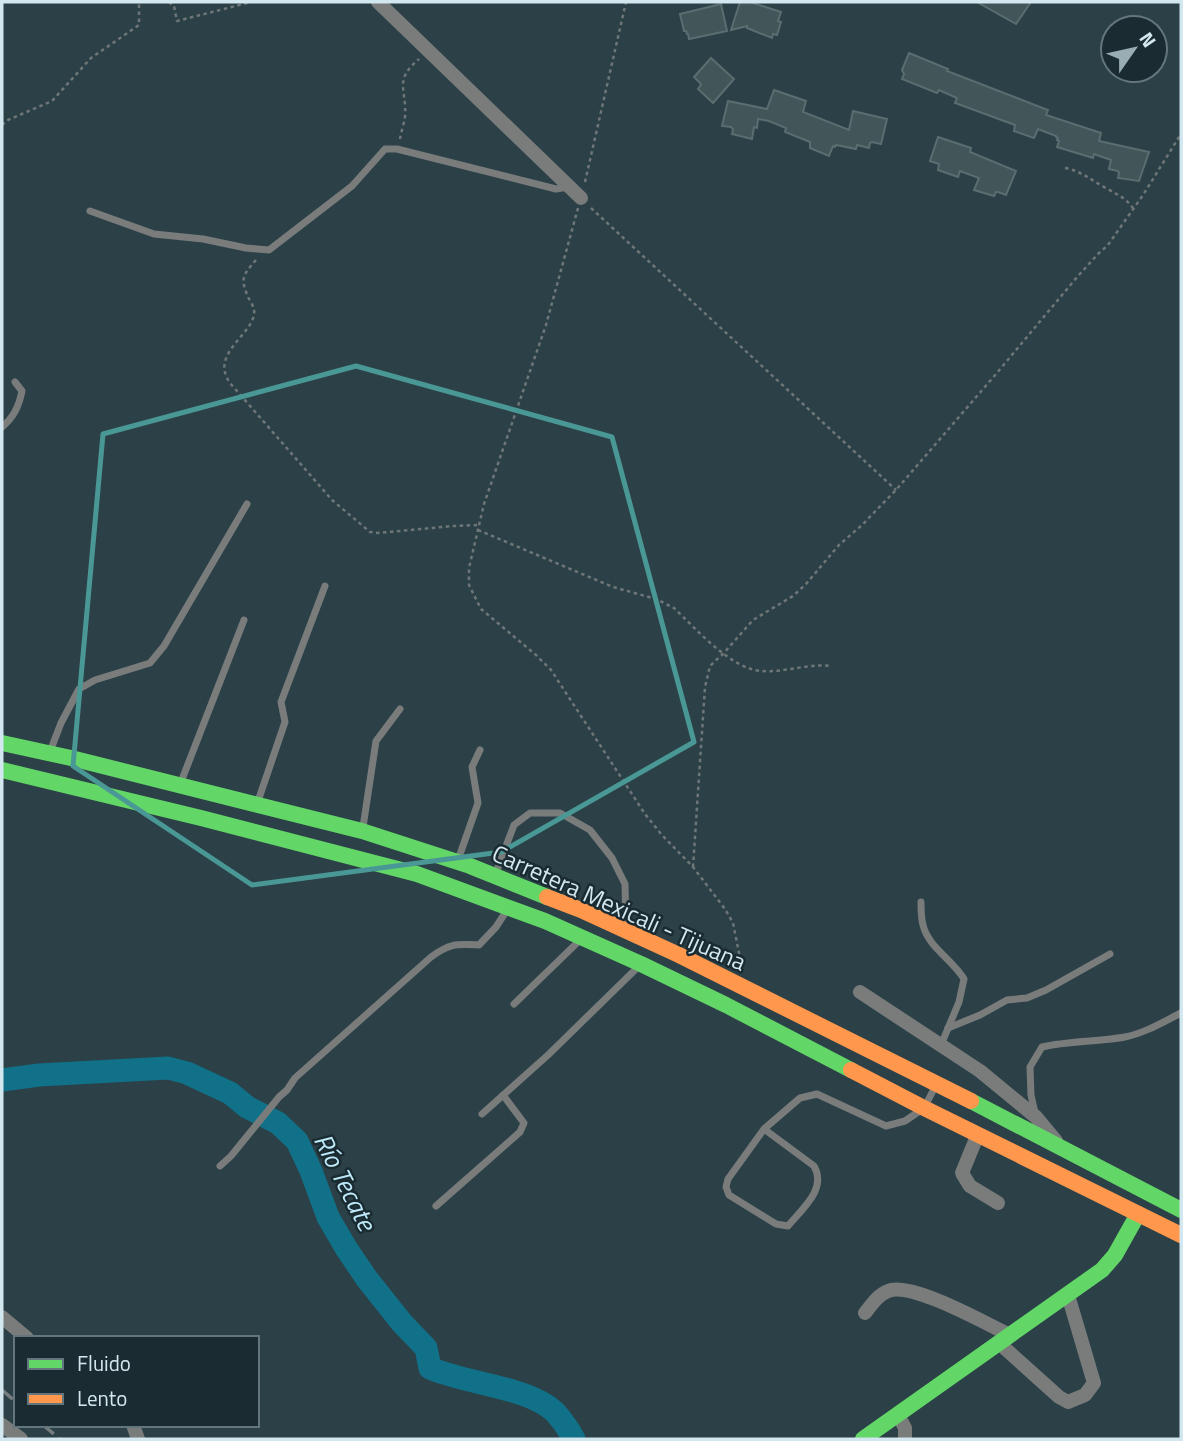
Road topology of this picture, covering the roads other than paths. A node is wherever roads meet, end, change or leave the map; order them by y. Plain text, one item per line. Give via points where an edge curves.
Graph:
1 (378, 2) edge
2 (568, 187) junction
3 (581, 198) road end
4 (90, 211) dead end
5 (15, 382) dead end
6 (2, 427) edge
7 (247, 504) dead end
8 (325, 586) dead end
9 (244, 620) dead end
10 (400, 709) dead end
11 (2, 743) edge
12 (480, 750) dead end
13 (50, 753) junction
14 (71, 758) junction
15 (2, 770) edge
16 (63, 785) junction
17 (180, 786) junction
18 (257, 804) junction
19 (362, 831) junction
20 (458, 861) junction
21 (495, 876) junction
22 (921, 902) dead end
23 (508, 907) junction
24 (626, 930) junction
25 (582, 938) junction
26 (1110, 954) dead end
27 (641, 964) junction
28 (860, 992) dead end
29 (514, 1004) dead end
30 (1181, 1013) edge
31 (948, 1028) junction
32 (940, 1045) junction
33 (937, 1083) junction
34 (503, 1096) junction
35 (924, 1108) junction
36 (482, 1114) dead end
37 (1036, 1117) junction
38 (764, 1129) junction
39 (978, 1134) junction
40 (1061, 1148) junction
41 (220, 1166) dead end
42 (998, 1203) dead end
43 (436, 1206) dead end
44 (1181, 1210) edge
45 (1138, 1214) junction
46 (1181, 1235) edge
47 (1068, 1294) junction
48 (865, 1313) dead end
49 (2, 1317) edge
50 (25, 1336) edge
51 (1004, 1339) junction
52 (898, 1415) junction
53 (2, 1425) edge
54 (21, 1439) edge
55 (863, 1439) edge
56 (905, 1439) edge

1 - 2 street
2 - 3 street
2 - 4 lane via 556,189 385,149 352,186 270,250 154,234
5 - 6 lane via 22,391 19,407
7 - 13 lane via 164,646 150,663 95,680 79,690
8 - 18 lane via 281,702 285,722
9 - 17 lane
10 - 19 lane via 376,741
11 - 13 main road, Carretera Mexicali - Tijuana
12 - 20 lane via 472,767 478,803
13 - 14 main road, Carretera Mexicali - Tijuana
14 - 16 main road via 57,768
14 - 17 main road, Carretera Mexicali - Tijuana
15 - 16 main road, Carretera Mexicali - Tijuana
16 - 23 main road, Carretera Mexicali - Tijuana via 417,874
17 - 18 main road, Carretera Mexicali - Tijuana
18 - 19 main road, Carretera Mexicali - Tijuana
19 - 20 main road, Carretera Mexicali - Tijuana
20 - 21 main road, Carretera Mexicali - Tijuana
21 - 24 main road, Carretera Mexicali - Tijuana
21 - 24 lane via 514,825 530,813 560,813 590,830 612,858 625,884
22 - 31 lane via 923,927 964,979
23 - 25 main road, Carretera Mexicali - Tijuana
23 - 41 lane via 479,945 445,946 295,1079
24 - 33 main road, Carretera Mexicali - Tijuana
25 - 27 main road, Carretera Mexicali - Tijuana
25 - 29 lane
26 - 31 lane via 1046,990 1007,1000
27 - 34 lane
27 - 35 main road, Carretera Mexicali - Tijuana
28 - 32 street
30 - 37 lane via 1125,1037 1041,1047 1030,1067
31 - 32 lane
32 - 37 street
33 - 35 lane
33 - 40 main road, Carretera Mexicali - Tijuana
34 - 36 lane
34 - 43 lane via 524,1123 520,1132
35 - 38 lane via 887,1126 817,1094 800,1098
35 - 39 main road, Carretera Mexicali - Tijuana
37 - 40 street
38 - 38 lane via 726,1187 729,1195 776,1224 788,1226 817,1190 819,1175 814,1166
39 - 42 street via 962,1173 970,1186
39 - 45 main road, Carretera Mexicali - Tijuana
40 - 44 main road, Carretera Mexicali - Tijuana
45 - 46 main road, Carretera Mexicali - Tijuana
45 - 47 main road via 1115,1255
47 - 51 main road
47 - 51 street via 1094,1382 1086,1395 1068,1402 1059,1398
48 - 51 street via 890,1290 907,1290 925,1295
49 - 50 street
51 - 52 main road
52 - 55 main road
52 - 56 street
53 - 54 street

